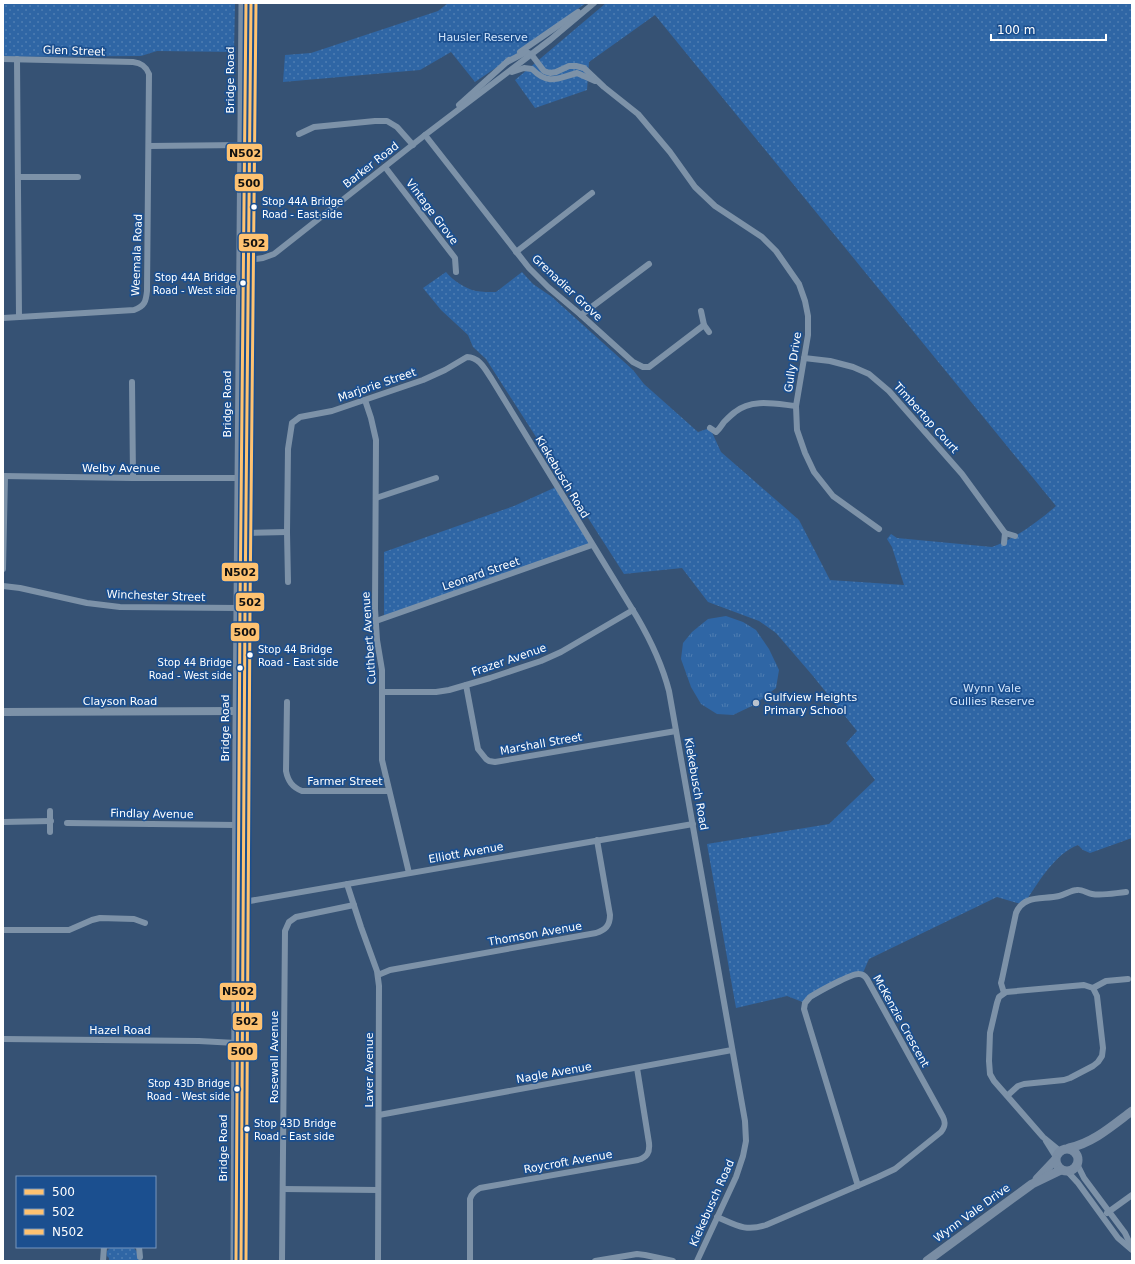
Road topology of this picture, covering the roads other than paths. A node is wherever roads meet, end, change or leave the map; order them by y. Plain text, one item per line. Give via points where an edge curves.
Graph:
1 (243, 3) edge
2 (251, 3) edge
3 (593, 3) edge
4 (531, 54) junction
5 (3, 59) edge
6 (17, 59) junction
7 (507, 62) junction
8 (144, 66) joint
9 (505, 75) junction
10 (599, 83) junction
11 (299, 134) dead end
12 (425, 135) junction
13 (413, 145) junction
14 (149, 146) junction
15 (246, 146) junction
16 (385, 167) junction
17 (18, 177) junction
18 (78, 177) dead end
19 (592, 193) dead end
20 (516, 252) junction
21 (245, 261) junction
22 (648, 264) dead end
23 (456, 272) dead end
24 (701, 311) dead end
25 (581, 315) junction
26 (19, 316) junction
27 (3, 318) edge
28 (704, 325) junction
29 (709, 332) dead end
30 (467, 358) joint
31 (804, 358) junction
32 (132, 382) dead end
33 (365, 400) junction
34 (796, 406) junction
35 (710, 428) dead end
36 (4, 476) edge
37 (133, 478) junction
38 (243, 478) junction
39 (436, 478) dead end
40 (376, 498) junction
41 (879, 528) dead end
42 (287, 532) junction
43 (246, 533) junction
44 (1005, 533) junction
45 (1015, 536) dead end
46 (1004, 543) dead end
47 (592, 545) junction
48 (3, 570) edge
49 (288, 582) dead end
50 (3, 586) edge
51 (242, 608) junction
52 (632, 610) junction
53 (376, 621) junction
54 (466, 685) junction
55 (382, 692) junction
56 (287, 702) dead end
57 (241, 711) junction
58 (3, 712) edge
59 (676, 731) junction
60 (389, 791) junction
61 (50, 811) dead end
62 (51, 821) junction
63 (3, 822) edge
64 (67, 823) dead end
65 (692, 824) junction
66 (240, 825) junction
67 (50, 832) dead end
68 (597, 840) junction
69 (409, 873) junction
70 (348, 884) junction
71 (1126, 892) dead end
72 (240, 904) junction
73 (354, 905) junction
74 (145, 923) dead end
75 (3, 930) edge
76 (378, 974) junction
77 (1128, 979) dead end
78 (1093, 988) junction
79 (1004, 993) junction
80 (3, 1039) edge
81 (239, 1043) junction
82 (732, 1050) junction
83 (637, 1068) junction
84 (1007, 1096) junction
85 (1132, 1111) edge
86 (378, 1115) junction
87 (1101, 1134) junction
88 (1060, 1154) junction
89 (1078, 1162) junction
90 (1064, 1171) junction
91 (1032, 1184) junction
92 (858, 1186) junction
93 (283, 1189) junction
94 (378, 1190) junction
95 (1132, 1195) edge
96 (1109, 1212) junction
97 (1102, 1216) junction
98 (717, 1217) junction
99 (104, 1248) edge
100 (139, 1248) edge
101 (1132, 1249) edge
102 (140, 1257) dead end
103 (103, 1261) edge
104 (235, 1261) edge
105 (241, 1261) edge
106 (282, 1261) edge
107 (378, 1261) edge
108 (470, 1261) edge
109 (595, 1261) edge
110 (673, 1261) edge
111 (697, 1261) edge
112 (926, 1261) edge

1 - 15 main road, Bridge Road
2 - 15 main road, Bridge Road
3 - 4 street, Barker Road
3 - 7 street, Barker Road
4 - 7 street via 526,52
4 - 9 street, Barker Road
4 - 10 street, Gully Drive via 544,70 550,73 576,66 584,68
5 - 6 street, Glen Street
6 - 8 street, Glen Street via 134,62
6 - 17 street
7 - 12 street, Barker Road
8 - 14 street, Weemala Road via 148,74
9 - 10 street, Gully Drive via 524,68 532,69 551,80 577,73
9 - 12 street, Barker Road
10 - 31 street, Gully Drive via 638,114 695,187 715,206 762,237 776,251 799,284 805,301 808,335
11 - 13 street via 314,127 388,121
12 - 13 street, Barker Road
12 - 20 street, Grenadier Grove
13 - 16 street, Barker Road
14 - 15 street
14 - 26 street, Weemala Road via 147,290 141,308
15 - 21 main road, Bridge Road
16 - 21 street, Barker Road via 274,254
16 - 23 street, Vintage Grove via 455,258
17 - 18 street
17 - 26 street
19 - 20 street
20 - 25 street, Grenadier Grove via 548,287
21 - 38 main road, Bridge Road
22 - 25 street
24 - 28 street
25 - 28 street, Grenadier Grove via 633,362 643,367 649,367
26 - 27 street, Weemala Road
28 - 29 street
30 - 33 street, Marjorie Street via 429,378
30 - 47 street, Kiekebusch Road via 471,357 478,361 491,378
31 - 34 street, Gully Drive
31 - 44 street, Timbertop Court via 830,360 853,367 869,374 889,391 962,474
32 - 37 street
33 - 40 street, Cuthbert Avenue via 376,440
33 - 42 street, Marjorie Street via 332,411 300,417 292,423 289,440
34 - 35 street via 763,403 749,405 736,410 716,432
34 - 41 street, Gully Drive via 797,430 814,472 833,496
36 - 37 street, Welby Avenue
36 - 48 street
37 - 38 street, Welby Avenue
38 - 43 main road, Bridge Road
38 - 51 main road, Bridge Road
39 - 40 street
40 - 53 street, Cuthbert Avenue
42 - 43 street
42 - 49 street
43 - 51 main road, Bridge Road
44 - 45 street
44 - 46 street
47 - 52 street, Kiekebusch Road
47 - 53 street, Leonard Street
50 - 51 street, Winchester Street via 120,607
51 - 57 main road, Bridge Road
52 - 54 street, Frazer Avenue via 561,652
52 - 59 street, Kiekebusch Road via 658,655 664,671
53 - 55 street, Cuthbert Avenue
54 - 55 street, Frazer Avenue via 436,692
54 - 59 street, Marshall Street via 478,749 489,761 511,760
55 - 60 street, Cuthbert Avenue via 381,755
56 - 60 street, Farmer Street via 286,771 292,785 302,791
57 - 58 street, Clayson Road
57 - 66 main road, Bridge Road
59 - 65 street, Kiekebusch Road
60 - 69 street, Cuthbert Avenue
61 - 62 street
62 - 63 street
62 - 67 street
64 - 66 street, Findlay Avenue
65 - 68 street, Elliott Avenue
65 - 82 street, Kiekebusch Road
66 - 72 main road, Bridge Road
68 - 69 street, Elliott Avenue
68 - 76 street, Thomson Avenue via 610,916 604,931
69 - 70 street, Elliott Avenue
70 - 72 street, Elliott Avenue
70 - 73 street, Laver Avenue
71 - 79 street via 1091,894 1077,890 1023,902 1016,913 1001,983
72 - 81 main road, Bridge Road
73 - 76 street, Laver Avenue
73 - 93 street, Rosewall Avenue via 296,917 289,922 285,931
74 - 75 street via 134,919 100,918 69,930
76 - 86 street, Laver Avenue
77 - 78 street via 1106,981
78 - 79 street via 1084,985 1012,990
78 - 84 street via 1097,996 1103,1048 1098,1062 1067,1079 1018,1086
79 - 84 street via 996,1003 989,1040 989,1067 992,1078
80 - 81 street, Hazel Road
81 - 104 main road, Bridge Road
81 - 105 main road, Bridge Road
82 - 83 street, Nagle Avenue
82 - 98 street, Kiekebusch Road via 746,1121 746,1141 736,1177
83 - 86 street, Nagle Avenue
83 - 108 street, Roycroft Avenue via 650,1149 648,1154 638,1160 476,1190 470,1199
84 - 88 street
85 - 87 main road, Wynn Vale Drive
86 - 94 street, Laver Avenue
87 - 88 main road, Wynn Vale Drive
87 - 89 main road, Wynn Vale Drive
88 - 89 main road via 1073,1150
88 - 90 main road via 1057,1166
88 - 91 main road, Wynn Vale Drive
89 - 90 main road via 1073,1169
89 - 96 street via 1084,1178
90 - 91 main road, Wynn Vale Drive
90 - 97 street via 1078,1183
91 - 112 main road, Wynn Vale Drive
92 - 92 street, McKenzie Crescent via 895,1169 945,1126 943,1117 893,1025 867,979 860,974 810,997 804,1009
92 - 98 street, McKenzie Crescent via 755,1229 742,1227
93 - 94 street
93 - 106 street, Rosewall Avenue
94 - 107 street, Laver Avenue
95 - 96 street
96 - 97 street
96 - 101 street via 1125,1233
97 - 101 street via 1118,1238
98 - 111 street, Kiekebusch Road
99 - 103 street
100 - 102 street
109 - 110 street via 637,1254

